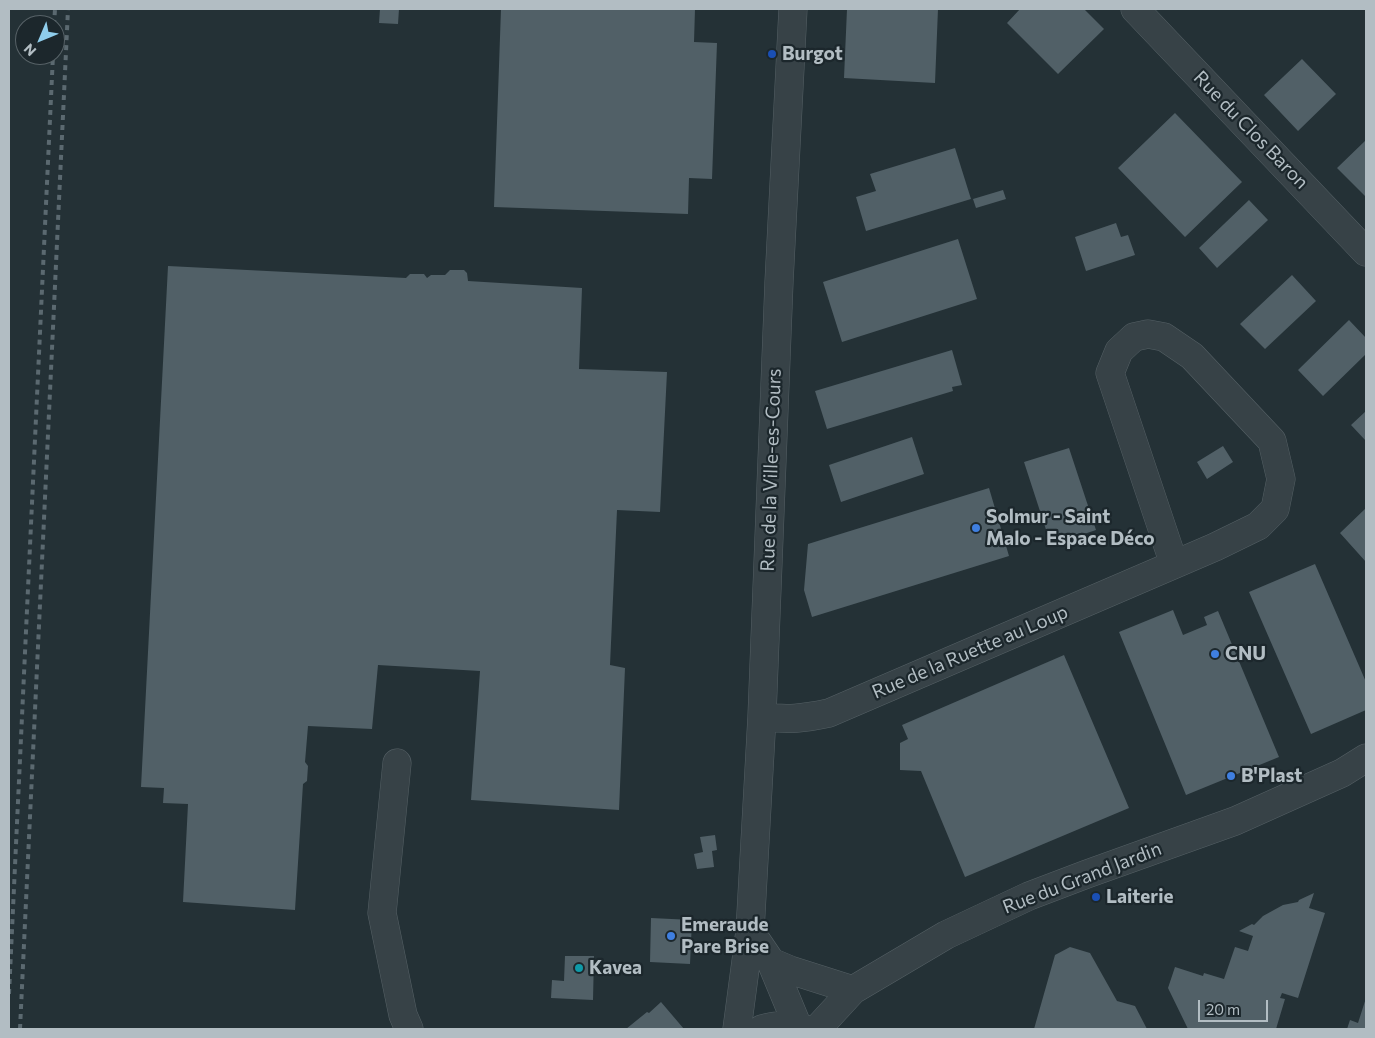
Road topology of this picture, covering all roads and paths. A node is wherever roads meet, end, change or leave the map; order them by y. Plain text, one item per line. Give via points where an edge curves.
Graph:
1 (793, 9) edge
2 (1135, 9) edge
3 (1366, 252) edge
4 (1174, 564) junction
5 (762, 716) junction
6 (1366, 758) edge
7 (397, 763) dead end
8 (750, 932) junction
9 (770, 962) junction
10 (853, 990) junction
11 (807, 1028) edge
12 (409, 1029) edge
13 (737, 1029) edge
14 (762, 1029) edge

1 - 5 street, Rue de la Ville-es-Cours via 778,282
2 - 3 street, Rue du Clos Baron
4 - 4 street, Rue de la Ruette au Loup via 1258,526 1275,509 1281,479 1272,441 1192,356 1164,337 1148,334 1134,337 1119,351 1110,373
4 - 5 street, Rue de la Ruette au Loup via 829,713 802,719
5 - 8 street, Rue de la Ville-es-Cours
6 - 10 street, Rue du Grand Jardin via 1342,773 1235,821 1029,896 946,935
7 - 12 street via 382,913 403,1015
8 - 9 street
8 - 13 street, Rue de la Ville-es-Cours
9 - 10 street
9 - 11 street
10 - 11 street, Rue du Grand Jardin
11 - 14 street via 781,1026

